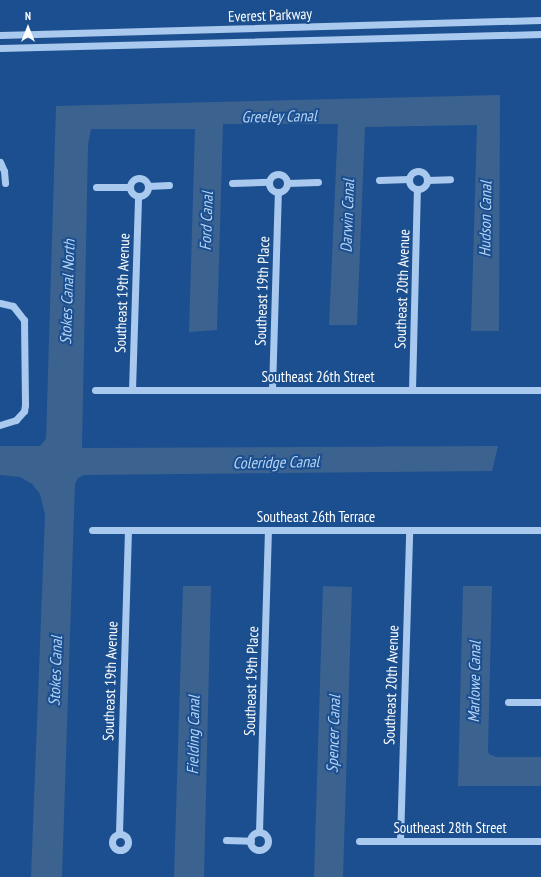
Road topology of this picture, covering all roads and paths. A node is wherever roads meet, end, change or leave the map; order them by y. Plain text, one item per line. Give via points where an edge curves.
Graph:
1 (541, 20) edge
2 (233, 29) junction
3 (541, 34) edge
4 (0, 35) edge
5 (233, 42) junction
6 (0, 48) edge
7 (0, 162) edge
8 (409, 179) junction
9 (450, 179) dead end
10 (378, 180) dead end
11 (427, 180) junction
12 (5, 182) dead end
13 (232, 182) dead end
14 (269, 182) junction
15 (318, 182) dead end
16 (287, 183) junction
17 (169, 185) dead end
18 (148, 186) junction
19 (129, 187) junction
20 (96, 188) dead end
21 (417, 188) junction
22 (278, 193) junction
23 (138, 196) junction
24 (0, 303) edge
25 (95, 390) dead end
26 (132, 390) junction
27 (272, 390) junction
28 (412, 390) junction
29 (541, 390) edge
30 (0, 425) edge
31 (92, 530) dead end
32 (128, 530) junction
33 (268, 530) junction
34 (409, 530) junction
35 (541, 530) edge
36 (508, 702) dead end
37 (541, 702) edge
38 (260, 832) junction
39 (119, 833) dead end
40 (226, 840) dead end
41 (251, 841) junction
42 (359, 841) dead end
43 (400, 841) junction
44 (541, 841) edge

1 - 2 street, Everest Parkway
2 - 4 street, Everest Parkway
2 - 5 street
3 - 5 street, Everest Parkway
5 - 6 street, Everest Parkway
7 - 12 street
8 - 10 street
8 - 11 street via 412,173 417,171 423,172
8 - 21 street via 412,186
9 - 11 street
11 - 21 street via 425,185
13 - 14 street
14 - 16 street via 272,176 277,174 283,176
14 - 22 street via 271,190
15 - 16 street
16 - 22 street via 286,189
17 - 18 street
18 - 19 street via 142,179 137,178
18 - 23 street via 145,194
19 - 20 street
19 - 23 street via 131,192
21 - 28 street, Southeast 20th Avenue
22 - 27 street, Southeast 19th Place
23 - 26 street, Southeast 19th Avenue
24 - 30 street via 13,306 24,320 25,397 21,416 11,423
25 - 26 street, Southeast 26th Street
26 - 27 street, Southeast 26th Street
27 - 28 street, Southeast 26th Street
28 - 29 street, Southeast 26th Street
31 - 32 street, Southeast 26th Terrace
32 - 33 street, Southeast 26th Terrace
32 - 39 street, Southeast 19th Avenue
33 - 34 street, Southeast 26th Terrace
33 - 38 street, Southeast 19th Place
34 - 35 street, Southeast 26th Terrace
34 - 43 street, Southeast 20th Avenue
36 - 37 street
38 - 41 street via 254,834
38 - 41 street, Southeast 19th Place via 267,836 268,842 265,847 257,849 252,846
40 - 41 street
42 - 43 street, Southeast 28th Street
43 - 44 street, Southeast 28th Street

